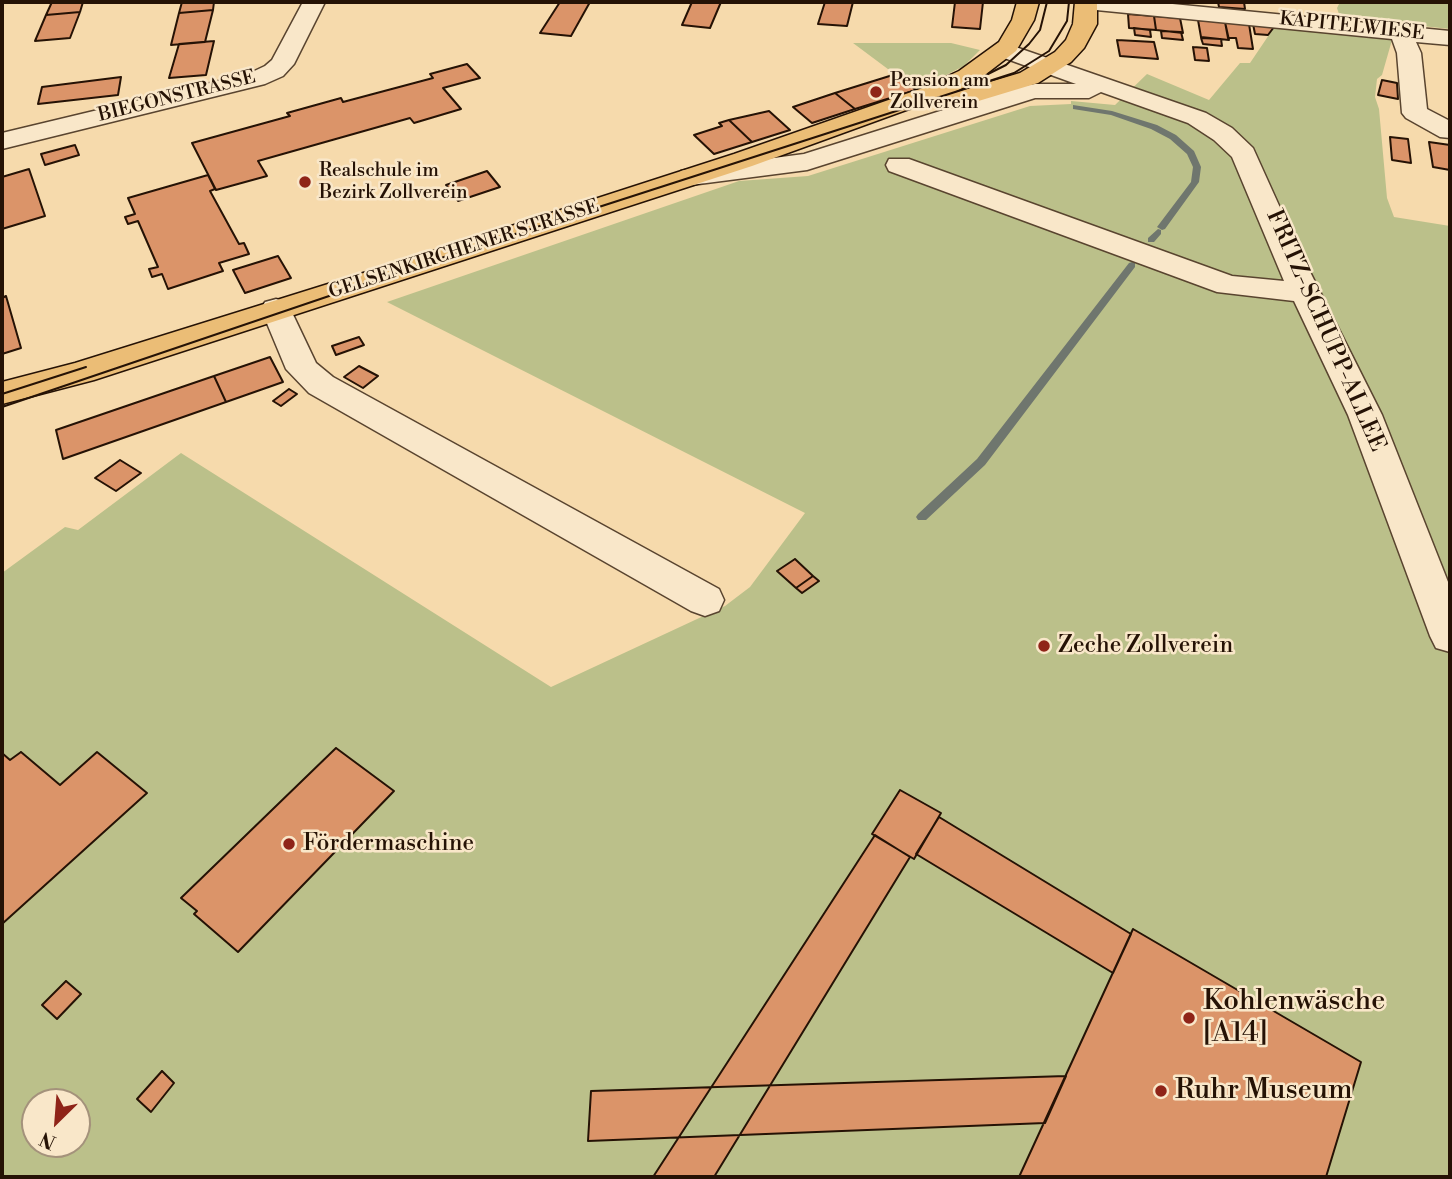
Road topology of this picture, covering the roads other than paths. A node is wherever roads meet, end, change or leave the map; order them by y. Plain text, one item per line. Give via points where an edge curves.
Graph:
1 (314, 2) edge
2 (1028, 2) edge
3 (1086, 2) edge
4 (1401, 32) junction
5 (1450, 38) edge
6 (1076, 43) junction
7 (1004, 50) junction
8 (1049, 66) junction
9 (1126, 92) junction
10 (844, 126) junction
11 (1449, 131) edge
12 (2, 141) edge
13 (899, 165) dead end
14 (691, 177) junction
15 (1306, 293) junction
16 (276, 309) junction
17 (82, 372) junction
18 (2, 393) edge
19 (2, 407) edge
20 (705, 600) dead end
21 (1450, 636) edge

1 - 12 street, BIEGONSTRASSE via 274,71
2 - 7 main road, GELSENKIRCHENER STRASSE via 1023,20
3 - 4 street, KAPITELWIESE
3 - 6 main road via 1085,24
4 - 5 street, KAPITELWIESE
4 - 11 street via 1409,53 1415,113
6 - 8 main road, GELSENKIRCHENER STRASSE
6 - 9 street, FRITZ-SCHUPP-ALLEE
7 - 8 street
7 - 10 main road, GELSENKIRCHENER STRASSE via 968,76
8 - 9 street, FRITZ-SCHUPP-ALLEE
8 - 10 main road, GELSENKIRCHENER STRASSE via 1029,78 927,109
9 - 14 street, FRITZ-SCHUPP-ALLEE via 1035,91 807,162
9 - 15 street, FRITZ-SCHUPP-ALLEE via 1197,118 1235,144 1251,165
10 - 14 main road, GELSENKIRCHENER STRASSE
13 - 15 street via 1228,285
14 - 16 main road, GELSENKIRCHENER STRASSE
15 - 21 street, FRITZ-SCHUPP-ALLEE via 1365,415
16 - 17 main road, GELSENKIRCHENER STRASSE
16 - 20 street via 302,369 321,385
17 - 18 main road, GELSENKIRCHENER STRASSE
17 - 19 main road, GELSENKIRCHENER STRASSE

